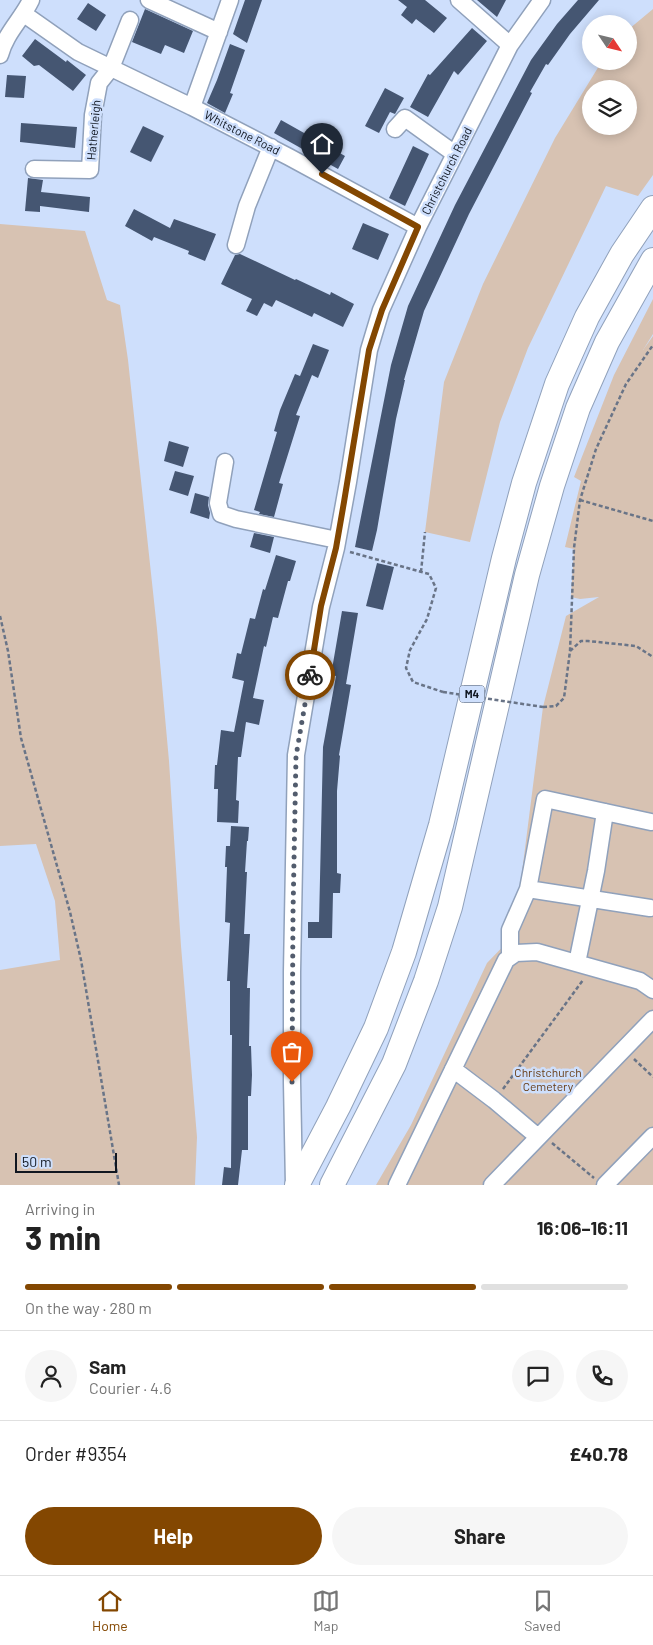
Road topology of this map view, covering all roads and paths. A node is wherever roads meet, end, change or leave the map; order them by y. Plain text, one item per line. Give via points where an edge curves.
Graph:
1 (149, 0) edge
2 (230, 0) edge
3 (459, 0) edge
4 (542, 0) edge
5 (28, 7) edge
6 (130, 20) dead end
7 (219, 32) junction
8 (510, 45) junction
9 (0, 55) edge
10 (111, 68) junction
11 (192, 107) junction
12 (395, 130) dead end
13 (271, 147) junction
14 (456, 154) junction
15 (34, 169) dead end
16 (653, 208) edge
17 (418, 227) junction
18 (236, 245) dead end
19 (653, 260) edge
20 (653, 345) edge
21 (225, 462) dead end
22 (580, 500) junction
23 (653, 521) edge
24 (425, 532) dead end
25 (337, 544) junction
26 (421, 572) junction
27 (0, 616) edge
28 (570, 651) junction
29 (653, 657) edge
30 (605, 812) junction
31 (651, 822) dead end
32 (528, 889) junction
33 (590, 897) junction
34 (650, 908) dead end
35 (510, 957) junction
36 (585, 965) junction
37 (653, 990) edge
38 (653, 1019) edge
39 (624, 1049) junction
40 (453, 1069) junction
41 (653, 1078) edge
42 (494, 1100) junction
43 (540, 1135) junction
44 (653, 1136) edge
45 (599, 1182) edge
46 (119, 1185) edge
47 (296, 1185) edge
48 (332, 1185) edge
49 (397, 1185) edge
50 (492, 1185) edge

1 - 7 street
2 - 7 street, Whitstone Road
3 - 8 street
4 - 8 street, Christchurch Road
5 - 9 street via 14,26
5 - 10 street via 78,52
6 - 10 street
7 - 11 street, Whitstone Road
8 - 14 street, Christchurch Road
10 - 11 street
10 - 15 street, Hatherleigh via 99,83 93,115 90,170
11 - 13 street, Whitstone Road
12 - 14 street via 405,118
13 - 17 street, Whitstone Road
13 - 18 street via 247,206
14 - 17 street, Christchurch Road
16 - 47 highway, M4 via 596,301 557,384 524,483 441,825 404,952 376,1028
17 - 25 street, Christchurch Road via 382,310 369,350
19 - 48 highway, M4 via 607,342 578,408 527,575 450,907 394,1064
20 - 22 path via 626,384 596,449
21 - 25 street via 218,503 222,514
22 - 23 path
22 - 28 path via 574,548
24 - 26 path
25 - 26 path
25 - 47 street, Christchurch Road via 321,606 296,756 292,1082
26 - 28 path, bridge via 429,574 436,588 427,619 410,650 406,668 413,682 443,692 543,707 556,706 564,698
27 - 46 path via 21,738 70,912
28 - 29 path via 581,641 588,641 636,646
30 - 31 street
30 - 32 street via 545,799
30 - 33 street
32 - 33 street
32 - 35 street via 510,930
33 - 34 street
33 - 36 street
35 - 36 street via 516,953 537,952
35 - 40 street
36 - 37 street via 640,981
36 - 42 path
38 - 39 street
39 - 41 path
39 - 43 street
40 - 42 street
40 - 49 street
42 - 43 street
43 - 45 path
43 - 50 street
44 - 45 street

